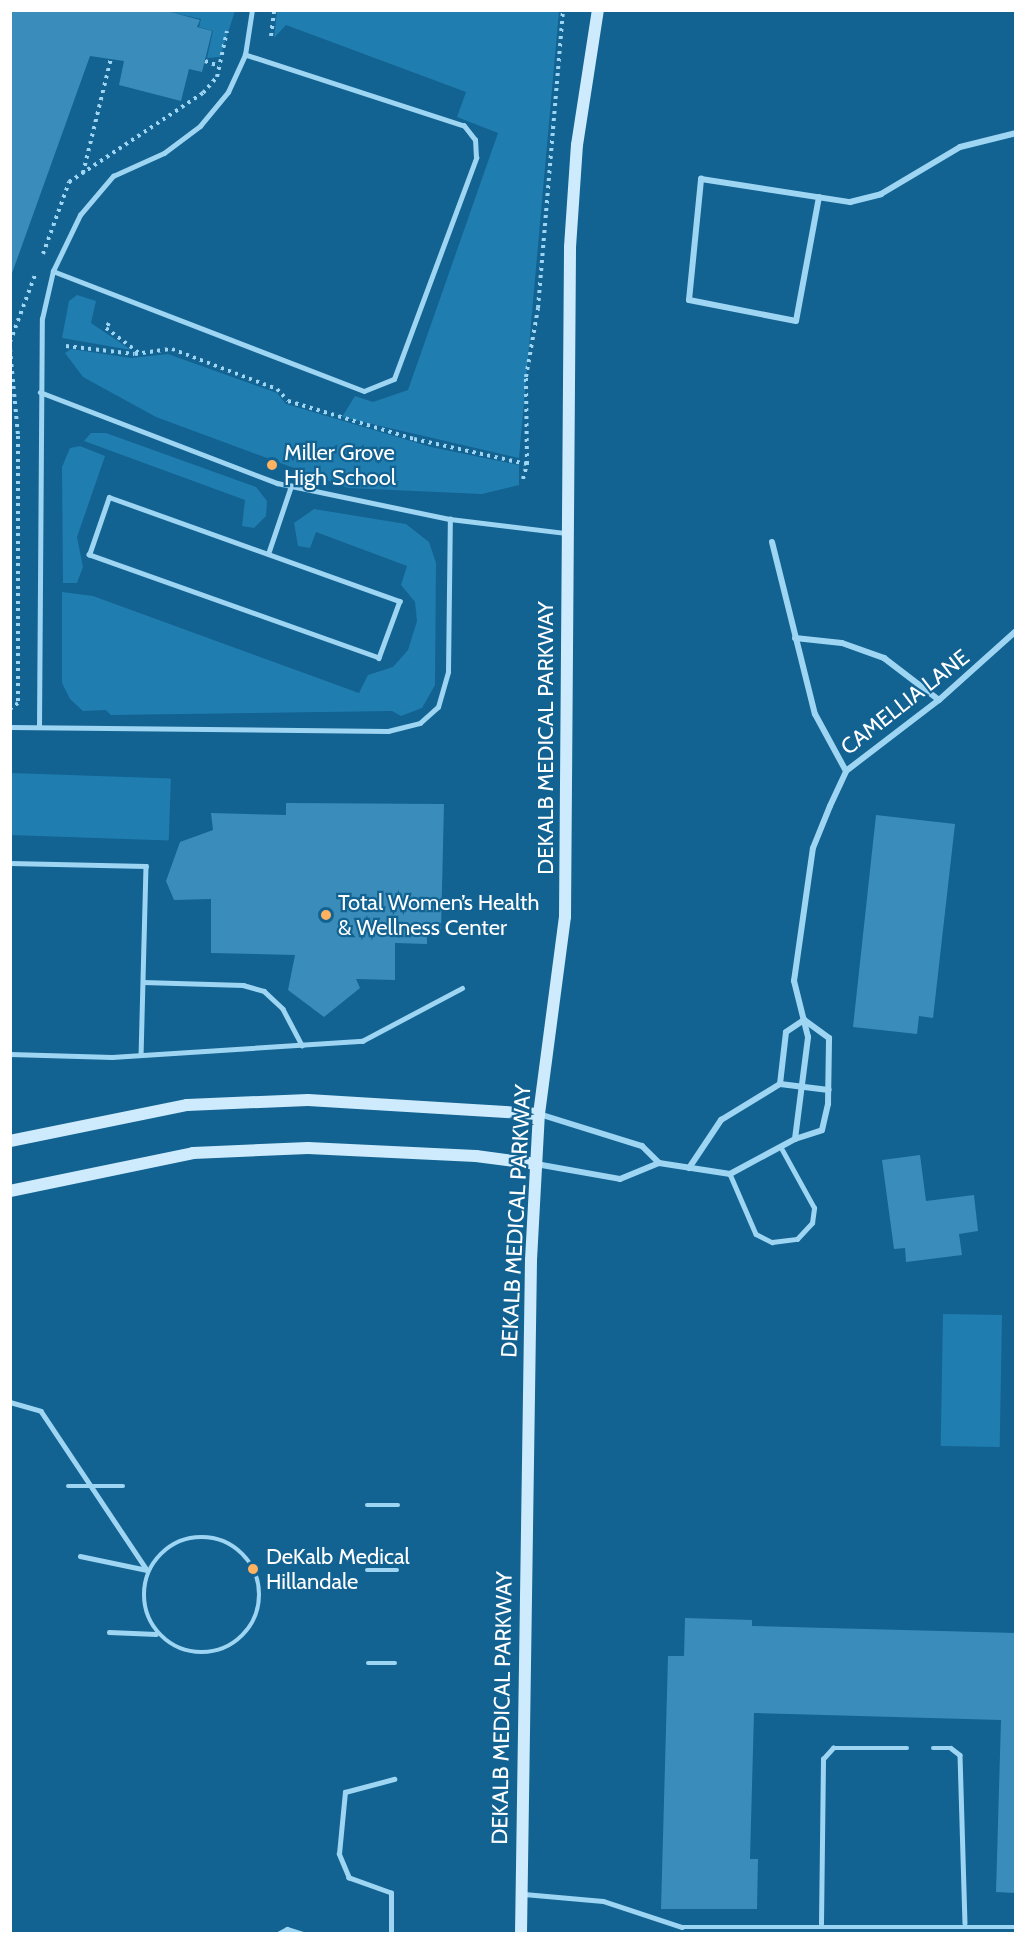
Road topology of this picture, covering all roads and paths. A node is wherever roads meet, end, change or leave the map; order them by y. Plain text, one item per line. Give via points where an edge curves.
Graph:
1 (252, 10) edge
2 (274, 10) edge
3 (598, 10) edge
4 (271, 36) dead end
5 (245, 56) junction
6 (111, 58) dead end
7 (205, 61) dead end
8 (219, 66) dead end
9 (1016, 133) edge
10 (83, 173) dead end
11 (819, 197) junction
12 (53, 271) junction
13 (109, 323) dead end
14 (10, 349) edge
15 (140, 354) dead end
16 (40, 392) junction
17 (527, 464) dead end
18 (10, 475) edge
19 (18, 475) junction
20 (524, 479) dead end
21 (291, 486) junction
22 (450, 519) junction
23 (568, 533) junction
24 (772, 542) dead end
25 (268, 554) junction
26 (13, 587) edge
27 (1016, 631) edge
28 (795, 638) junction
29 (939, 700) junction
30 (10, 709) edge
31 (10, 727) edge
32 (39, 727) junction
33 (846, 771) junction
34 (10, 863) edge
35 (143, 982) junction
36 (462, 988) dead end
37 (804, 1020) junction
38 (302, 1045) junction
39 (10, 1054) edge
40 (141, 1055) junction
41 (780, 1084) junction
42 (804, 1087) junction
43 (829, 1090) junction
44 (539, 1114) junction
45 (795, 1139) junction
46 (10, 1141) edge
47 (782, 1150) junction
48 (659, 1163) junction
49 (536, 1164) junction
50 (688, 1168) junction
51 (730, 1174) junction
52 (10, 1191) edge
53 (10, 1402) edge
54 (90, 1484) junction
55 (68, 1486) dead end
56 (123, 1486) dead end
57 (367, 1505) dead end
58 (398, 1505) dead end
59 (80, 1556) dead end
60 (147, 1570) junction
61 (367, 1570) dead end
62 (397, 1570) dead end
63 (109, 1632) dead end
64 (156, 1634) junction
65 (368, 1663) dead end
66 (395, 1663) dead end
67 (907, 1748) dead end
68 (933, 1748) dead end
69 (394, 1779) dead end
70 (521, 1893) junction
71 (965, 1923) junction
72 (821, 1924) junction
73 (1016, 1927) edge
74 (278, 1934) edge
75 (303, 1934) edge
76 (391, 1934) edge
77 (521, 1934) edge

1 - 5 lane
2 - 4 path
3 - 23 main road, DEKALB MEDICAL PARKWAY via 577,144 570,247
5 - 12 lane via 228,92 200,126 164,153 113,176 87,204
5 - 12 lane via 464,126 475,140 476,158 394,379 364,391
6 - 10 path
7 - 8 path
9 - 11 street via 960,147 881,194 850,202
11 - 11 street via 796,321 688,300 701,179
12 - 16 lane via 42,318
13 - 15 path via 106,328
14 - 19 path
16 - 21 lane
16 - 32 lane
17 - 20 path
18 - 19 path
19 - 26 path
21 - 22 lane
21 - 25 lane
22 - 23 lane
22 - 32 lane via 448,672 438,707 420,723 388,731
23 - 44 main road, DEKALB MEDICAL PARKWAY via 565,917
24 - 28 street
25 - 25 lane via 400,601 380,658 88,555 109,497
26 - 30 path via 18,703
27 - 29 street, CAMELLIA LANE
28 - 29 street via 842,643 884,658
28 - 33 street via 815,714
29 - 33 street, CAMELLIA LANE
31 - 32 lane
33 - 37 street, CAMELLIA LANE via 813,848 794,981
34 - 35 lane via 146,866
35 - 38 lane via 243,985 264,992 283,1009
35 - 40 lane
36 - 38 lane via 362,1041
37 - 41 street via 786,1032
37 - 42 street, CAMELLIA LANE via 808,1037
37 - 43 street via 829,1038
38 - 40 lane
39 - 40 lane
41 - 42 street
41 - 50 street via 721,1120
42 - 43 street
42 - 45 street, CAMELLIA LANE
43 - 45 street via 822,1130
44 - 46 main road via 308,1100 198,1105
44 - 48 street via 642,1146
44 - 49 main road, DEKALB MEDICAL PARKWAY
45 - 47 street
47 - 51 street
47 - 51 lane via 814,1208 812,1223 797,1239 772,1242 756,1233
48 - 49 street via 620,1179
48 - 50 street
49 - 52 main road via 476,1156 308,1148 193,1153
49 - 70 main road, DEKALB MEDICAL PARKWAY
50 - 51 street
53 - 54 lane via 41,1411
54 - 55 lane
54 - 56 lane
54 - 60 lane
57 - 58 lane
59 - 60 lane
60 - 64 lane via 142,1603
60 - 64 lane via 170,1545 202,1535 234,1545 256,1570 261,1604 247,1634 219,1652 185,1652
61 - 62 lane
63 - 64 lane
65 - 66 lane
67 - 72 lane via 833,1748 823,1759
68 - 71 lane via 951,1748 960,1755
69 - 76 lane via 345,1792 339,1854 350,1878 392,1893
70 - 72 lane via 603,1901 682,1927
70 - 77 main road, DEKALB MEDICAL PARKWAY
71 - 72 lane
71 - 73 lane
74 - 75 lane via 287,1929

